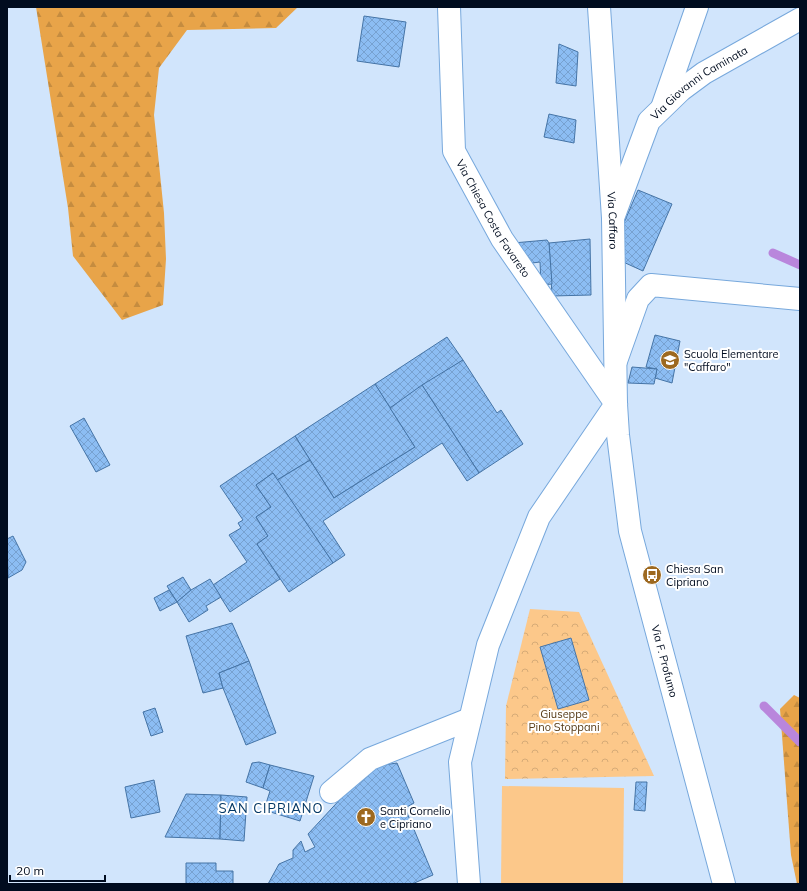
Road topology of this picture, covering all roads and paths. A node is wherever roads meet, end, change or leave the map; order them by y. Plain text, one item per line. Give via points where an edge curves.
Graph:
1 (449, 7) edge
2 (599, 7) edge
3 (697, 7) edge
4 (800, 19) edge
5 (662, 108) junction
6 (612, 218) junction
7 (800, 299) edge
8 (615, 362) junction
9 (616, 404) junction
10 (618, 435) joint
11 (470, 719) junction
12 (331, 792) dead end
13 (469, 884) edge
14 (724, 884) edge

1 - 9 street, Via Chiesa Costa Favareto via 454,151 502,239
2 - 6 street, Via Caffaro
3 - 5 street
4 - 5 street, Via Giovanni Caminata via 704,73
5 - 6 street, Via Giovanni Caminata via 649,121
6 - 8 street, Via Caffaro
7 - 8 street via 651,285 638,300
8 - 9 street, Via Caffaro
9 - 10 street, Via Caffaro
9 - 11 street via 539,517 488,645
10 - 14 street, Via F. Profumo via 630,532
11 - 12 street via 370,759
11 - 13 street via 460,762

